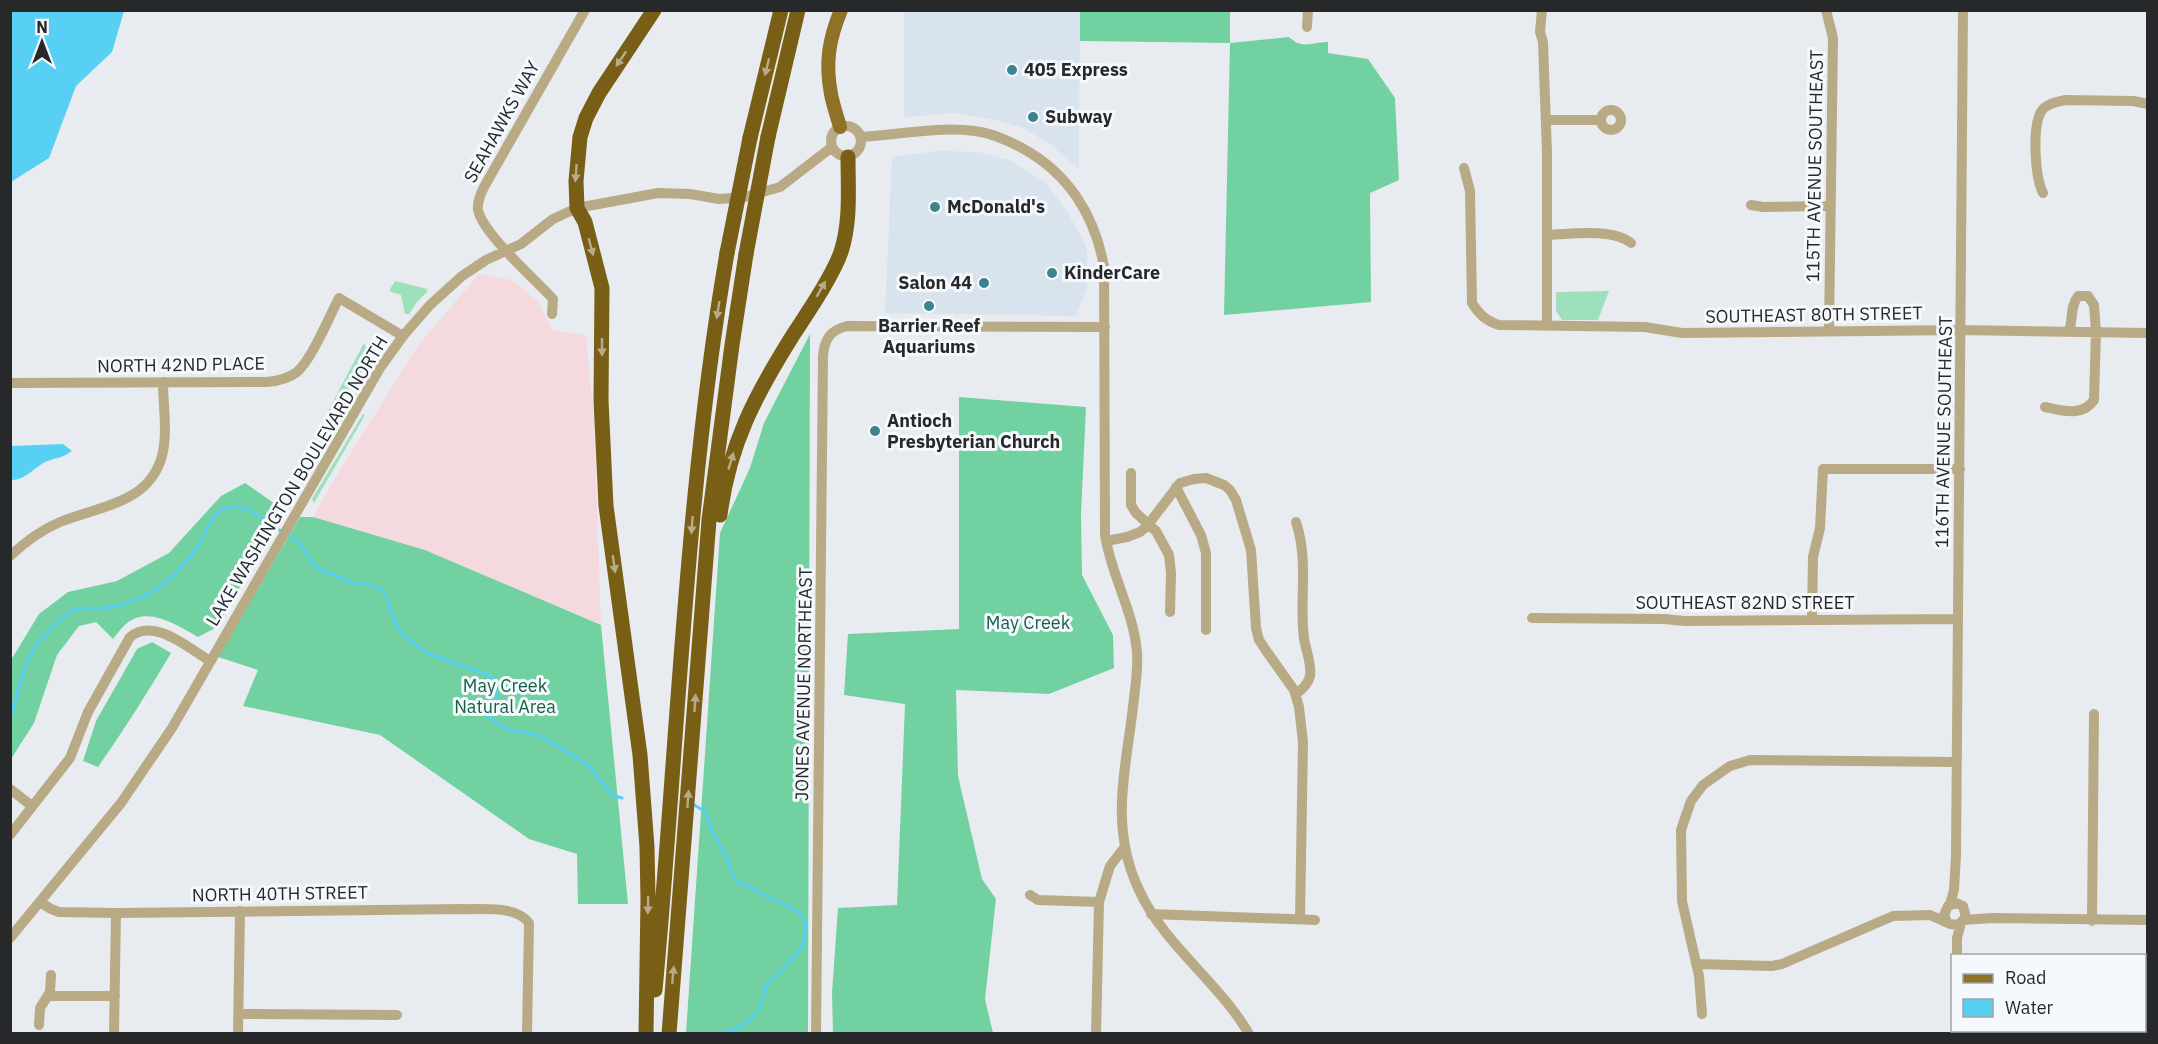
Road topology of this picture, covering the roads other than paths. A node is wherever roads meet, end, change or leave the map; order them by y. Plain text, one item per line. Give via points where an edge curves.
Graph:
1 (585, 10) edge
2 (654, 10) edge
3 (781, 10) edge
4 (798, 10) edge
5 (841, 10) edge
6 (1308, 10) edge
7 (1542, 10) edge
8 (1826, 10) edge
9 (1963, 10) edge
10 (1307, 27) dead end
11 (2148, 104) edge
12 (1546, 120) junction
13 (1601, 120) dead end
14 (840, 127) junction
15 (861, 137) junction
16 (832, 147) junction
17 (848, 157) junction
18 (1464, 168) dead end
19 (2043, 193) dead end
20 (1751, 204) dead end
21 (1830, 206) junction
22 (577, 208) junction
23 (1547, 235) junction
24 (1631, 243) dead end
25 (505, 250) junction
26 (552, 314) dead end
27 (1547, 326) junction
28 (1105, 327) junction
29 (1830, 330) junction
30 (1961, 330) junction
31 (2069, 332) junction
32 (2096, 332) junction
33 (2148, 333) edge
34 (404, 336) junction
35 (163, 382) junction
36 (10, 383) edge
37 (2045, 407) dead end
38 (1960, 469) junction
39 (1131, 473) dead end
40 (1176, 487) junction
41 (1296, 522) dead end
42 (1149, 524) junction
43 (1106, 541) junction
44 (10, 556) edge
45 (1170, 612) dead end
46 (1532, 618) dead end
47 (1812, 620) junction
48 (1958, 620) junction
49 (1206, 630) dead end
50 (210, 661) junction
51 (697, 663) junction
52 (1296, 694) junction
53 (2094, 714) dead end
54 (1956, 762) junction
55 (10, 789) edge
56 (32, 806) junction
57 (10, 835) edge
58 (1124, 848) junction
59 (1956, 855) junction
60 (1030, 894) dead end
61 (40, 902) junction
62 (1099, 902) junction
63 (1949, 905) junction
64 (240, 911) junction
65 (116, 913) junction
66 (1152, 914) junction
67 (1915, 915) junction
68 (1964, 915) junction
69 (1300, 919) junction
70 (1315, 920) dead end
71 (2148, 920) edge
72 (2092, 921) junction
73 (1948, 922) junction
74 (10, 938) edge
75 (1955, 954) edge
76 (1955, 954) edge
77 (1696, 964) junction
78 (51, 975) dead end
79 (49, 996) junction
80 (115, 996) junction
81 (239, 1014) junction
82 (1702, 1014) dead end
83 (397, 1015) dead end
84 (39, 1025) dead end
85 (114, 1034) edge
86 (238, 1034) edge
87 (527, 1034) edge
88 (648, 1034) edge
89 (669, 1034) edge
90 (816, 1034) edge
91 (1096, 1034) edge
92 (1249, 1034) edge

1 - 25 street, SEAHAWKS WAY via 480,195 478,210 482,221
2 -> 22 highway via 586,118 576,170
3 -> 88 highway, bridge via 750,138 713,341 694,492 667,854
4 - 51 highway, bridge via 768,137 733,334 714,475
5 - 14 main road via 828,53 831,95
6 - 10 street
7 - 12 street
8 - 21 street, 115TH AVENUE SOUTHEAST via 1833,38
9 - 30 street, 116TH AVENUE SOUTHEAST
11 - 19 street via 2065,100 2043,109 2037,122 2037,175
12 - 13 street
12 - 23 street
14 - 15 street via 855,128
14 - 16 street via 832,133
15 - 17 street via 857,152
15 - 28 street via 976,131 1008,141 1053,169 1080,200 1097,234 1104,267
16 - 17 street via 838,155
16 - 22 street, LAKE WASHINGTON BOULEVARD NORTH via 780,187 745,197 719,199 658,193
51 -> 17 highway via 728,471 741,428 760,390 840,253 848,221
18 - 27 street, SOUTHEAST 80TH STREET via 1470,191 1472,303 1484,317 1499,325
20 - 21 street
21 - 29 street, 115TH AVENUE SOUTHEAST
22 - 25 street, LAKE WASHINGTON BOULEVARD NORTH
22 -> 88 highway via 585,222 602,288 606,506 640,754 646,846
23 - 24 street via 1608,234
23 - 27 street
25 - 26 street, SEAHAWKS WAY via 553,299
25 - 34 street, LAKE WASHINGTON BOULEVARD NORTH via 462,276
27 - 29 street, SOUTHEAST 80TH STREET via 1645,327 1682,333
28 - 43 street
28 - 90 street, JONES AVENUE NORTHEAST via 847,326 833,331 825,342
29 - 30 street, SOUTHEAST 80TH STREET
30 - 31 street, SOUTHEAST 80TH STREET
30 - 38 street, 116TH AVENUE SOUTHEAST
31 - 32 street, SOUTHEAST 80TH STREET
31 - 32 street via 2074,300 2082,295 2088,296 2094,305
32 - 33 street, SOUTHEAST 80TH STREET
32 - 37 street via 2094,400 2089,407 2074,412
34 - 35 street, NORTH 42ND PLACE via 339,298 307,360 287,378 267,382
34 - 50 street, LAKE WASHINGTON BOULEVARD NORTH via 380,368
35 - 36 street, NORTH 42ND PLACE
35 - 44 street via 164,440 158,467 150,480 129,498 39,533
38 - 47 street via 1823,469 1820,528 1813,557
38 - 48 street, 116TH AVENUE SOUTHEAST
39 - 42 street via 1131,505
40 - 42 street
40 - 49 street via 1206,553
40 - 52 street via 1206,478 1230,490 1251,550 1259,640
41 - 52 street via 1303,551 1302,622 1310,671 1307,684
42 - 43 street via 1140,532
42 - 45 street via 1169,555
43 - 58 street via 1134,631 1137,655 1121,812
46 - 47 street, SOUTHEAST 82ND STREET
47 - 48 street, SOUTHEAST 82ND STREET
48 - 54 street, 116TH AVENUE SOUTHEAST
50 - 56 street via 161,632 147,629 135,633 88,712 70,758
50 - 61 street, LAKE WASHINGTON BOULEVARD NORTH via 145,771
89 -> 51 highway
52 - 69 street via 1303,742
53 - 72 street
54 - 59 street, 116TH AVENUE SOUTHEAST
54 - 77 street via 1750,760 1730,766 1704,785 1686,810 1681,830 1682,901
55 - 56 street
56 - 57 street
58 - 62 street via 1110,866
58 - 66 street
59 - 63 street, 116TH AVENUE SOUTHEAST
59 - 68 street, 116TH AVENUE SOUTHEAST
60 - 62 street via 1038,900
61 - 65 street, NORTH 40TH STREET via 59,912
61 - 74 street, LAKE WASHINGTON BOULEVARD NORTH
62 - 91 street
63 - 67 street
63 - 68 street via 1956,903
63 - 73 street, 116TH AVENUE SOUTHEAST via 1944,915
64 - 65 street, NORTH 40TH STREET
64 - 81 street
64 - 87 street, NORTH 40TH STREET via 463,909 504,910 523,916 529,923
65 - 80 street
66 - 69 street
66 - 92 street
67 - 73 street via 1930,915
67 - 77 street via 1885,918 1782,964
68 - 72 street
68 - 73 street via 1954,925
68 - 75 street, 116TH AVENUE SOUTHEAST
69 - 70 street
71 - 72 street
73 - 76 street, 116TH AVENUE SOUTHEAST
77 - 82 street
78 - 79 street
79 - 80 street
79 - 84 street via 40,1008
80 - 85 street
81 - 83 street
81 - 86 street

